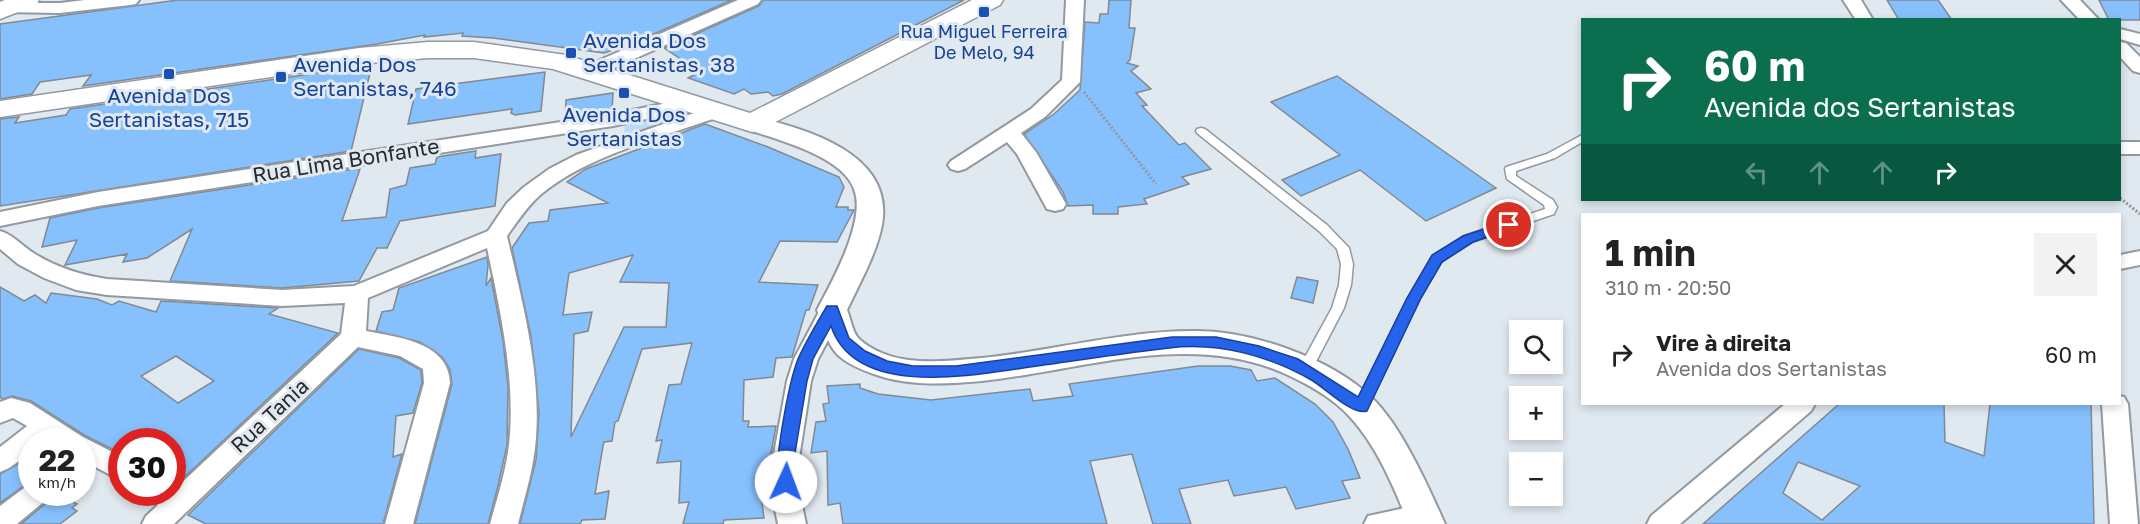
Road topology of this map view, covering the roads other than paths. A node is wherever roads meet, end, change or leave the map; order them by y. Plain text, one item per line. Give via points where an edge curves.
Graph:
1 (130, 0) edge
2 (752, 0) edge
3 (991, 0) edge
4 (1075, 0) edge
5 (1852, 0) edge
6 (2070, 0) edge
7 (11, 6) edge
8 (1864, 18) edge
9 (2089, 18) edge
10 (2121, 34) edge
11 (2140, 40) edge
12 (2121, 48) edge
13 (2140, 67) edge
14 (593, 70) junction
15 (703, 108) junction
16 (0, 109) edge
17 (613, 120) junction
18 (752, 123) junction
19 (1201, 131) dead end
20 (1009, 132) junction
21 (1581, 139) edge
22 (2121, 147) edge
23 (610, 148) junction
24 (2140, 148) edge
25 (958, 165) dead end
26 (1055, 204) dead end
27 (0, 219) edge
28 (496, 236) junction
29 (0, 238) edge
30 (2140, 258) edge
31 (2121, 262) edge
32 (357, 294) junction
33 (832, 310) junction
34 (353, 337) junction
35 (1305, 370) junction
36 (1801, 405) edge
37 (2115, 405) edge
38 (1361, 407) junction
39 (10, 411) edge
40 (47, 426) junction
41 (50, 428) edge
42 (0, 461) edge
43 (186, 482) edge
44 (19, 506) edge
45 (164, 506) edge
46 (1425, 520) edge
47 (0, 522) edge
48 (156, 524) edge
49 (399, 524) edge
50 (504, 524) edge
51 (792, 524) edge
52 (1378, 524) edge
53 (1661, 524) edge
54 (2124, 524) edge

1 - 7 street via 60,8
2 - 14 street
3 - 18 main road
4 - 20 street via 1071,82 1054,100
5 - 8 street
6 - 9 street
10 - 11 street
12 - 13 street
14 - 15 main road
14 - 16 main road via 515,54 428,50 315,62
15 - 17 street, Rua Lima Bonfante
15 - 18 main road
15 - 23 street
17 - 23 street via 617,132
17 - 27 street, Rua Lima Bonfante via 98,199
18 - 33 street via 840,159 858,173 868,189 870,212 864,239
19 - 35 lane via 1343,248 1347,264 1338,308
20 - 25 street
20 - 26 street via 1026,152
21 - 38 lane via 1551,156 1510,170 1511,177 1549,203 1550,211 1468,239 1437,259
22 - 24 street
23 - 28 street via 556,173 531,192
28 - 32 street
28 - 50 street via 516,328 522,391 523,436
29 - 32 street via 52,273 107,287 270,297
30 - 31 street
32 - 34 street
33 - 35 street via 843,341 860,355 884,366 913,372 956,372 1172,342 1216,343 1259,351
33 - 51 street via 806,359 797,392 785,465
34 - 43 street, Rua Tania
34 - 49 street via 429,359 437,374
35 - 38 street
36 - 53 street
37 - 54 street
38 - 46 street via 1378,429
39 - 40 street
40 - 41 street
40 - 42 street
44 - 47 street
45 - 48 street, Rua Tania
46 - 52 street

